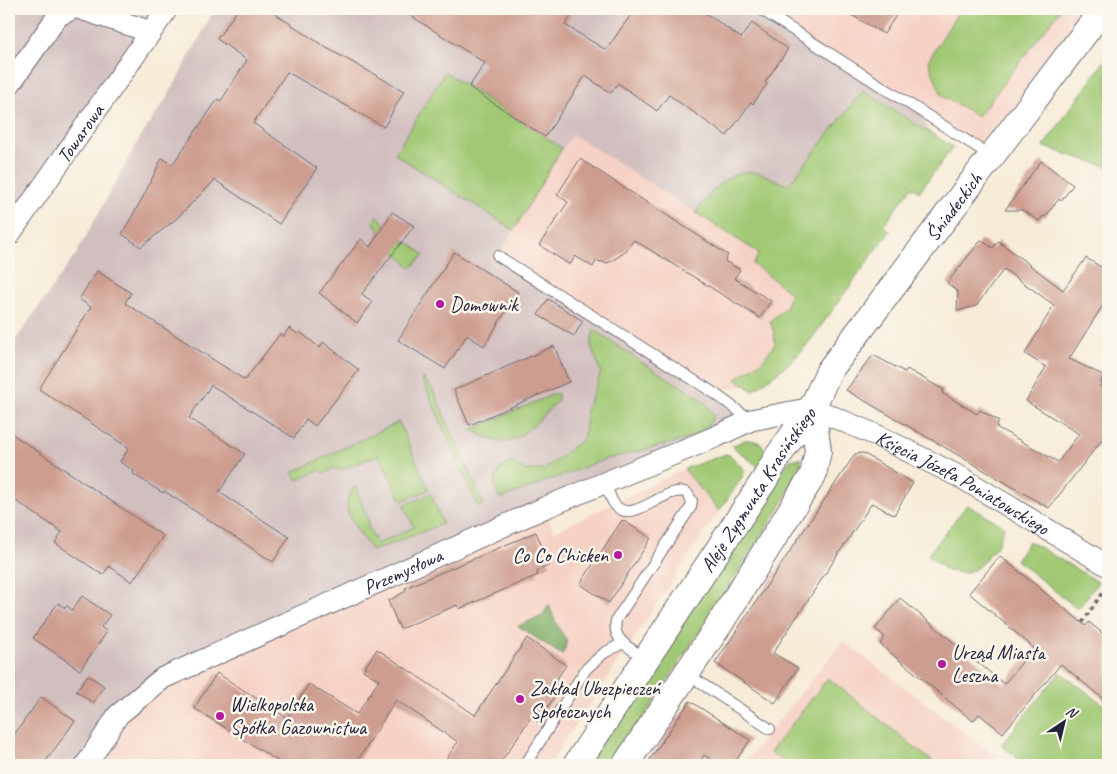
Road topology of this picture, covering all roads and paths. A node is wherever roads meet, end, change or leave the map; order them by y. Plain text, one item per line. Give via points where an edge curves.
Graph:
1 (72, 9) edge
2 (82, 9) edge
3 (167, 9) edge
4 (760, 9) edge
5 (1103, 9) edge
6 (150, 32) junction
7 (9, 85) edge
8 (992, 156) junction
9 (9, 235) edge
10 (498, 256) dead end
11 (812, 408) junction
12 (751, 420) junction
13 (606, 483) junction
14 (1107, 565) edge
15 (1082, 623) dead end
16 (623, 643) junction
17 (647, 659) junction
18 (686, 674) junction
19 (770, 729) dead end
20 (86, 765) edge
21 (525, 765) edge
22 (576, 765) edge
23 (625, 765) edge

1 - 7 street via 55,20
2 - 6 street
3 - 6 street, Towarowa
4 - 8 lane
5 - 8 street, Śniadeckich
6 - 9 street, Towarowa
8 - 11 street, Śniadeckich via 829,371
10 - 12 lane
11 - 12 street, Przemysłowa
11 - 14 street, Księcia Józefa Poniatowskiego via 876,435 962,478
11 - 17 street, Aleje Zygmunta Krasińskiego
11 - 18 street, Aleje Zygmunta Krasińskiego via 818,452 813,475
12 - 13 street, Przemysłowa
13 - 16 lane via 614,504 624,510 636,510 678,491 687,493 692,501 616,620 615,632
13 - 20 street, Przemysłowa via 162,678 118,716
14 - 15 path via 1102,581 1108,585
16 - 17 lane
16 - 21 lane via 586,668
17 - 22 street, Aleje Zygmunta Krasińskiego
18 - 19 lane
18 - 23 street, Aleje Zygmunta Krasińskiego

